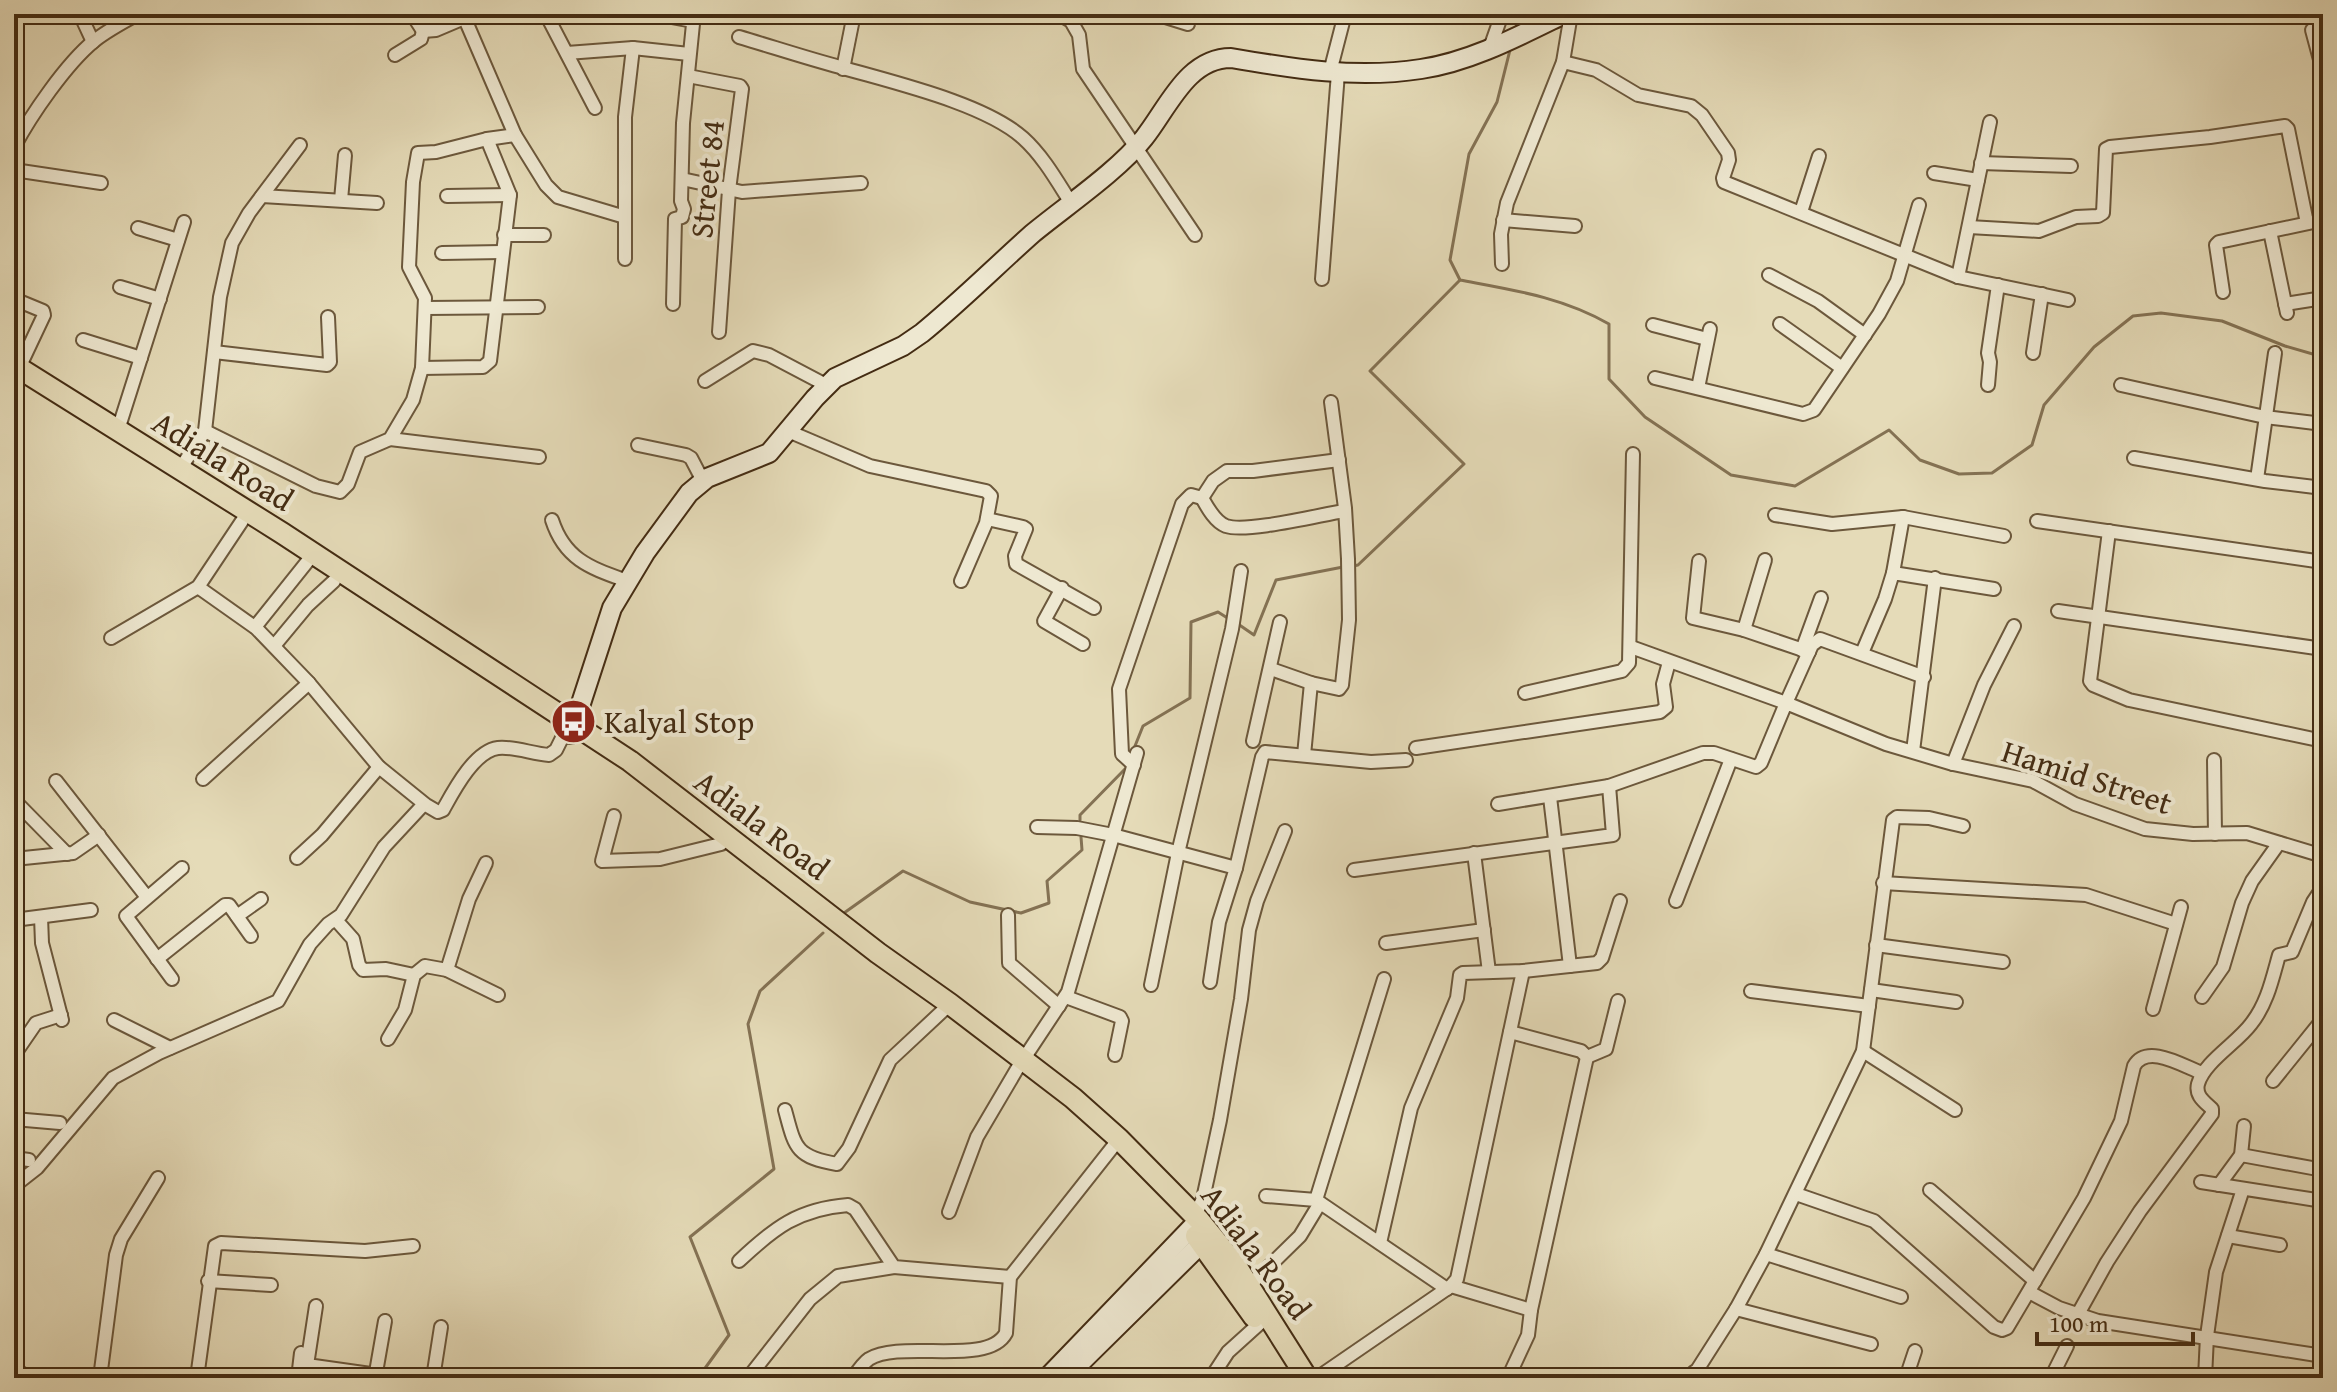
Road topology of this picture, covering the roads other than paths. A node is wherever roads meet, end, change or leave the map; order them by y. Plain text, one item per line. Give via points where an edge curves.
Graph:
1 (80, 14) edge
2 (138, 14) edge
3 (412, 14) edge
4 (546, 14) edge
5 (655, 14) edge
6 (854, 14) edge
7 (1059, 14) edge
8 (1156, 14) edge
9 (1345, 14) edge
10 (1502, 14) edge
11 (1564, 14) edge
12 (1571, 14) edge
13 (468, 16) edge
14 (694, 17) edge
15 (1188, 24) dead end
16 (2312, 30) dead end
17 (423, 31) junction
18 (739, 37) dead end
19 (93, 42) junction
20 (1493, 46) junction
21 (633, 48) junction
22 (567, 53) junction
23 (689, 54) junction
24 (395, 55) dead end
25 (1563, 62) junction
26 (843, 69) junction
27 (2323, 71) edge
28 (1334, 72) junction
29 (688, 76) junction
30 (595, 108) dead end
31 (1990, 122) dead end
32 (515, 135) junction
33 (487, 139) junction
34 (300, 145) dead end
35 (14, 147) edge
36 (1135, 149) junction
37 (345, 155) dead end
38 (1819, 156) dead end
39 (1981, 163) junction
40 (2071, 166) dead end
41 (14, 170) edge
42 (1934, 173) dead end
43 (682, 179) junction
44 (1978, 180) junction
45 (101, 183) dead end
46 (861, 183) dead end
47 (729, 190) junction
48 (510, 195) junction
49 (262, 196) junction
50 (447, 196) dead end
51 (341, 200) junction
52 (377, 203) dead end
53 (1071, 203) junction
54 (1919, 205) dead end
55 (1801, 212) junction
56 (625, 217) junction
57 (1503, 220) junction
58 (2323, 220) edge
59 (184, 222) dead end
60 (2307, 223) junction
61 (1575, 226) dead end
62 (1969, 227) junction
63 (138, 228) dead end
64 (2270, 231) junction
65 (504, 235) junction
66 (544, 235) dead end
67 (1195, 235) dead end
68 (178, 240) junction
69 (502, 252) junction
70 (442, 253) dead end
71 (1905, 256) junction
72 (625, 259) dead end
73 (1502, 264) dead end
74 (1769, 275) dead end
75 (1958, 277) junction
76 (1322, 279) dead end
77 (1998, 285) junction
78 (120, 287) dead end
79 (2223, 292) dead end
80 (2042, 294) junction
81 (2323, 298) edge
82 (14, 299) edge
83 (160, 299) junction
84 (2068, 300) dead end
85 (673, 304) dead end
86 (538, 307) dead end
87 (426, 308) junction
88 (496, 308) junction
89 (328, 317) dead end
90 (1780, 324) dead end
91 (1653, 325) dead end
92 (719, 332) dead end
93 (1865, 335) junction
94 (83, 340) dead end
95 (214, 352) junction
96 (2033, 353) dead end
97 (2275, 353) dead end
98 (141, 358) junction
99 (422, 368) junction
100 (1842, 368) junction
101 (16, 370) edge
102 (1655, 378) dead end
103 (705, 381) dead end
104 (826, 385) junction
105 (1988, 385) dead end
106 (2121, 385) dead end
107 (1698, 388) junction
108 (1331, 402) dead end
109 (2265, 417) junction
110 (2323, 424) edge
111 (118, 430) junction
112 (205, 431) junction
113 (788, 431) junction
114 (390, 439) junction
115 (638, 445) dead end
116 (1633, 454) dead end
117 (539, 457) dead end
118 (2134, 458) dead end
119 (1339, 460) junction
120 (180, 469) junction
121 (2257, 479) junction
122 (703, 481) junction
123 (2323, 488) edge
124 (1202, 498) junction
125 (1344, 511) junction
126 (1775, 515) dead end
127 (1903, 517) junction
128 (987, 519) junction
129 (552, 520) dead end
130 (242, 521) junction
131 (2037, 521) dead end
132 (2109, 531) junction
133 (2004, 536) dead end
134 (1765, 560) dead end
135 (1699, 561) dead end
136 (307, 562) junction
137 (2323, 562) edge
138 (1241, 571) dead end
139 (1893, 573) junction
140 (1935, 578) junction
141 (334, 581) junction
142 (627, 581) junction
143 (961, 581) dead end
144 (198, 587) junction
145 (1062, 588) junction
146 (1994, 589) dead end
147 (1821, 598) dead end
148 (1094, 608) dead end
149 (2058, 611) dead end
150 (2099, 618) junction
151 (1280, 622) dead end
152 (2014, 626) dead end
153 (255, 627) junction
154 (1744, 630) junction
155 (111, 638) dead end
156 (1083, 644) dead end
157 (274, 646) junction
158 (1631, 647) junction
159 (2323, 649) edge
160 (1806, 651) junction
161 (1862, 653) junction
162 (1669, 662) junction
163 (1271, 669) junction
164 (1924, 677) junction
165 (309, 683) junction
166 (1311, 683) junction
167 (1525, 693) dead end
168 (1786, 703) junction
169 (571, 729) junction
170 (1253, 741) dead end
171 (2323, 741) edge
172 (1416, 748) dead end
173 (1913, 751) junction
174 (1304, 755) junction
175 (1731, 759) junction
176 (1406, 760) dead end
177 (2214, 760) dead end
178 (1953, 764) junction
179 (379, 767) junction
180 (203, 779) dead end
181 (56, 781) dead end
182 (1609, 786) junction
183 (1550, 797) junction
184 (14, 800) edge
185 (424, 804) junction
186 (1498, 804) dead end
187 (614, 816) dead end
188 (1963, 826) dead end
189 (1037, 827) dead end
190 (1285, 831) dead end
191 (2215, 834) junction
192 (99, 835) junction
193 (1113, 835) junction
194 (1556, 841) junction
195 (2279, 843) junction
196 (721, 844) junction
197 (1178, 853) junction
198 (1474, 853) junction
199 (67, 854) junction
200 (2323, 856) edge
201 (297, 858) dead end
202 (14, 859) edge
203 (486, 863) dead end
204 (182, 868) dead end
205 (1236, 868) junction
206 (1354, 870) dead end
207 (1883, 883) junction
208 (2323, 887) edge
209 (146, 896) junction
210 (261, 899) dead end
211 (1620, 901) dead end
212 (1676, 901) dead end
213 (2181, 907) dead end
214 (91, 910) dead end
215 (1008, 915) dead end
216 (237, 916) junction
217 (41, 917) junction
218 (14, 920) edge
219 (336, 920) junction
220 (2176, 924) junction
221 (1484, 930) junction
222 (251, 936) dead end
223 (1386, 943) dead end
224 (1876, 945) junction
225 (157, 959) junction
226 (2003, 962) dead end
227 (1570, 966) junction
228 (447, 970) junction
229 (1523, 971) junction
230 (1489, 972) junction
231 (414, 975) junction
232 (172, 979) dead end
233 (1384, 979) dead end
234 (1210, 982) dead end
235 (1151, 985) dead end
236 (1871, 990) junction
237 (1751, 991) dead end
238 (498, 995) dead end
239 (2202, 997) dead end
240 (1062, 1001) junction
241 (1618, 1001) dead end
242 (1956, 1002) dead end
243 (1869, 1006) junction
244 (946, 1007) junction
245 (2153, 1009) dead end
246 (2323, 1019) edge
247 (114, 1020) dead end
248 (1510, 1032) junction
249 (388, 1039) dead end
250 (170, 1048) junction
251 (1863, 1051) junction
252 (14, 1055) edge
253 (1115, 1055) dead end
254 (1587, 1057) junction
255 (1020, 1064) junction
256 (2202, 1073) junction
257 (2273, 1081) dead end
258 (785, 1110) dead end
259 (1955, 1110) dead end
260 (14, 1119) edge
261 (60, 1123) dead end
262 (2244, 1126) dead end
263 (1116, 1143) junction
264 (2241, 1155) junction
265 (14, 1158) edge
266 (29, 1160) dead end
267 (2323, 1170) edge
268 (158, 1178) dead end
269 (2201, 1182) dead end
270 (2219, 1185) junction
271 (14, 1186) edge
272 (2243, 1189) junction
273 (1930, 1190) dead end
274 (1796, 1194) junction
275 (1266, 1196) dead end
276 (2323, 1201) edge
277 (1318, 1202) junction
278 (949, 1212) dead end
279 (1196, 1225) junction
280 (2228, 1236) junction
281 (1380, 1243) junction
282 (2280, 1245) dead end
283 (413, 1246) dead end
284 (1766, 1254) junction
285 (739, 1261) dead end
286 (894, 1267) junction
287 (1010, 1277) junction
288 (208, 1281) junction
289 (271, 1285) dead end
290 (1250, 1285) junction
291 (2032, 1286) junction
292 (1449, 1288) junction
293 (1901, 1297) dead end
294 (316, 1306) dead end
295 (1736, 1309) junction
296 (1531, 1310) junction
297 (2078, 1314) junction
298 (385, 1321) dead end
299 (1259, 1324) junction
300 (441, 1327) dead end
301 (2207, 1336) junction
302 (304, 1337) dead end
303 (1871, 1344) dead end
304 (2067, 1346) dead end
305 (1915, 1351) dead end
306 (2323, 1356) edge
307 (307, 1365) junction
308 (14, 1368) edge
309 (752, 1373) dead end
310 (1068, 1373) edge
311 (1693, 1375) edge
312 (376, 1376) edge
313 (298, 1377) edge
314 (28, 1378) edge
315 (100, 1378) edge
316 (197, 1378) edge
317 (399, 1378) edge
318 (433, 1378) edge
319 (853, 1378) edge
320 (1047, 1378) edge
321 (1211, 1378) edge
322 (1292, 1378) edge
323 (1307, 1378) edge
324 (1317, 1378) edge
325 (1508, 1378) edge
326 (1716, 1378) edge
327 (1906, 1378) edge
328 (2051, 1378) edge
329 (2205, 1378) edge

1 - 19 street
2 - 19 street
3 - 17 street
4 - 22 street
5 - 14 street
6 - 26 street
7 - 36 street via 1079,35 1083,69
8 - 15 street
9 - 28 street
10 - 20 street
11 - 20 main road
12 - 25 street
13 - 17 street
13 - 32 street
14 - 23 street
16 - 27 street
17 - 24 street via 421,39
18 - 26 street
19 - 35 street via 72,62
20 - 28 main road via 1422,69
21 - 22 street
21 - 23 street
21 - 56 street via 625,117
22 - 30 street
23 - 29 street
25 - 55 street via 1596,70 1638,95 1691,106 1728,153 1724,182
25 - 57 street via 1513,182
26 - 53 street via 883,77 988,116 1022,137
28 - 36 main road via 1231,58 1209,61 1186,80
28 - 76 street
29 - 43 street
29 - 47 street, Street 84 via 742,89
31 - 39 street
32 - 33 street
32 - 56 street via 558,197
33 - 48 street
33 - 87 street via 418,153 409,267
34 - 49 street
36 - 53 main road
36 - 67 street
37 - 51 street
38 - 55 street
39 - 40 street
39 - 44 street
41 - 45 street
42 - 44 street
43 - 47 street
43 - 85 street via 683,214 675,219
44 - 62 street
46 - 47 street
47 - 92 street, Street 84
48 - 50 street
48 - 65 street
49 - 51 street
49 - 95 street via 232,243
51 - 52 street
53 - 104 main road via 922,333
54 - 71 street
55 - 71 street
56 - 72 street
57 - 61 street
57 - 73 street
58 - 60 street
59 - 68 street
60 - 62 street via 2285,126 2110,147 2103,213 2098,216 2076,217 2039,231
60 - 64 street
62 - 75 street
63 - 68 street
64 - 79 street via 2216,245
64 - 81 street via 2286,308
65 - 66 street
65 - 69 street
68 - 83 street
69 - 70 street
69 - 88 street
71 - 75 street
71 - 93 street via 1897,281
74 - 93 street
75 - 77 street
77 - 80 street
77 - 105 street
78 - 83 street
80 - 84 street
80 - 96 street
82 - 101 street via 44,315
83 - 98 street
86 - 88 street
87 - 88 street
87 - 99 street
88 - 99 street via 487,365
89 - 95 street via 327,365
90 - 100 street
91 - 107 street via 1708,334
93 - 100 street
94 - 98 street
95 - 112 street
97 - 109 street
98 - 111 street
99 - 114 street via 413,400
100 - 107 street via 1814,410 1803,414
101 - 111 main road, Adiala Road
101 - 130 main road, Adiala Road
102 - 107 street
103 - 104 street via 753,351
104 - 113 main road
106 - 109 street
108 - 119 street
109 - 110 street
109 - 121 street
111 - 120 main road, Adiala Road
112 - 114 street via 316,486 340,492 360,452
112 - 120 street
113 - 122 main road via 769,453
113 - 128 street via 870,466 986,491 991,496
114 - 117 street
115 - 122 street via 686,455
116 - 158 street
118 - 121 street
119 - 124 street via 1227,471
119 - 125 street
120 - 169 main road, Adiala Road
121 - 123 street
122 - 142 main road
124 - 125 street via 1228,527
124 - 193 street via 1191,495 1182,504 1119,689 1122,754 1136,759
125 - 166 street via 1349,620 1344,677 1339,689
126 - 127 street via 1832,524
127 - 133 street
127 - 139 street
128 - 143 street
128 - 145 street via 1026,529 1014,561
129 - 142 street via 573,557
130 - 136 main road, Adiala Road
130 - 144 street
131 - 132 street
132 - 137 street
132 - 150 street
134 - 154 street
135 - 154 street via 1693,618
136 - 141 main road, Adiala Road
136 - 153 street
138 - 197 street
139 - 140 street
139 - 161 street
140 - 146 street
140 - 164 street
141 - 157 street
141 - 169 main road, Adiala Road
142 - 169 main road via 604,628
144 - 153 street
144 - 155 street
145 - 148 street
145 - 156 street via 1044,621
147 - 160 street
149 - 150 street
150 - 159 street
150 - 171 street via 2093,685 2129,700
151 - 163 street
152 - 178 street
153 - 157 street
154 - 160 street
157 - 165 street
158 - 162 street, Hamid Street
158 - 167 street via 1622,671
160 - 161 street via 1820,639
160 - 168 street
161 - 164 street
162 - 168 street, Hamid Street
162 - 172 street via 1663,684 1666,707 1660,712
163 - 166 street
163 - 170 street
164 - 173 street
165 - 179 street
165 - 180 street
166 - 174 street
168 - 173 street, Hamid Street
168 - 175 street via 1761,763 1753,767
169 - 185 street via 549,755 491,750 462,777 441,812
169 - 196 main road, Adiala Road
169 - 244 main road, Adiala Road via 630,761
173 - 178 street, Hamid Street
174 - 176 street
174 - 205 street via 1265,752
175 - 182 street via 1703,753
175 - 212 street
177 - 191 street
178 - 191 street, Hamid Street via 2033,781 2075,804 2145,829
179 - 185 street
179 - 201 street
181 - 192 street
182 - 183 street
182 - 194 street via 1613,835
183 - 186 street
183 - 194 street
184 - 199 street
185 - 219 street via 384,847
187 - 196 street via 602,861 660,859
188 - 207 street via 1897,817
189 - 193 street
190 - 279 street via 1249,930 1220,1120
191 - 195 street, Hamid Street via 2247,833
192 - 199 street
192 - 209 street
193 - 197 street
193 - 240 street
194 - 198 street
194 - 227 street
195 - 200 street, Hamid Street
195 - 239 street via 2252,881 2223,967
196 - 244 main road, Adiala Road via 872,962
197 - 205 street
197 - 235 street
198 - 206 street
198 - 221 street
199 - 202 street
203 - 228 street
204 - 209 street
205 - 234 street via 1219,922
207 - 220 street via 2086,895
207 - 224 street
208 - 256 street via 2292,952 2279,955 2267,999 2251,1025
209 - 225 street via 126,916
210 - 216 street
211 - 227 street via 1602,958
213 - 220 street
214 - 217 street
215 - 240 street via 1009,963
216 - 222 street
216 - 225 street via 225,905
217 - 218 street
217 - 252 street via 42,943 62,1018 36,1023
219 - 231 street via 353,939 363,970
219 - 250 street via 310,944 273,1005
220 - 245 street
221 - 223 street
221 - 230 street
224 - 226 street
224 - 236 street
225 - 232 street
227 - 229 street
228 - 231 street via 425,966
228 - 238 street
229 - 230 street
229 - 248 street
230 - 281 street via 1460,975 1457,998 1411,1108
231 - 249 street via 405,1010
233 - 277 street
236 - 242 street
236 - 243 street
237 - 243 street
240 - 253 street via 1120,1017
240 - 255 street
241 - 254 street via 1606,1049
243 - 251 street
244 - 255 main road, Adiala Road
244 - 258 street via 890,1060 837,1164 815,1161 794,1146
246 - 257 street
247 - 250 street
248 - 254 street
248 - 292 street via 1457,1279
250 - 271 street via 113,1078 37,1168
251 - 259 street
251 - 274 street
254 - 296 street
255 - 263 main road, Adiala Road via 1073,1098
255 - 278 street via 977,1137
256 - 291 street via 2162,1058 2138,1059 2121,1121
256 - 297 street via 2197,1091 2212,1114 2140,1211
260 - 261 street
262 - 264 street
263 - 279 main road, Adiala Road
263 - 287 street
264 - 267 street
264 - 270 street
265 - 266 street
268 - 315 street via 116,1255
269 - 270 street
270 - 272 street
272 - 276 street
272 - 280 street
273 - 291 street
274 - 284 street
274 - 291 street via 1874,1221 1994,1327 2007,1328
275 - 277 street
277 - 281 street
277 - 290 street via 1300,1236
279 - 290 main road, Adiala Road
279 - 299 main road
279 - 310 main road
280 - 282 street
280 - 301 street via 2216,1272
281 - 292 street
283 - 288 street via 365,1251 221,1243 212,1253
284 - 293 street
284 - 295 street
285 - 286 street via 790,1218 848,1205
286 - 287 street
286 - 309 street via 838,1276 810,1299
287 - 319 street via 1002,1340 987,1347 888,1352 868,1359
288 - 289 street
288 - 316 street
290 - 323 main road, Adiala Road
291 - 297 street via 2059,1308
292 - 296 street
292 - 324 street
294 - 307 street
295 - 303 street
295 - 311 street
296 - 325 street via 1528,1335
297 - 301 street
298 - 312 street
299 - 321 street via 1228,1352
299 - 322 main road
300 - 318 street
301 - 306 street
301 - 329 street
302 - 313 street
304 - 328 street
305 - 327 street
307 - 312 street
307 - 313 street
308 - 314 street
310 - 320 main road
311 - 326 street
312 - 317 street

